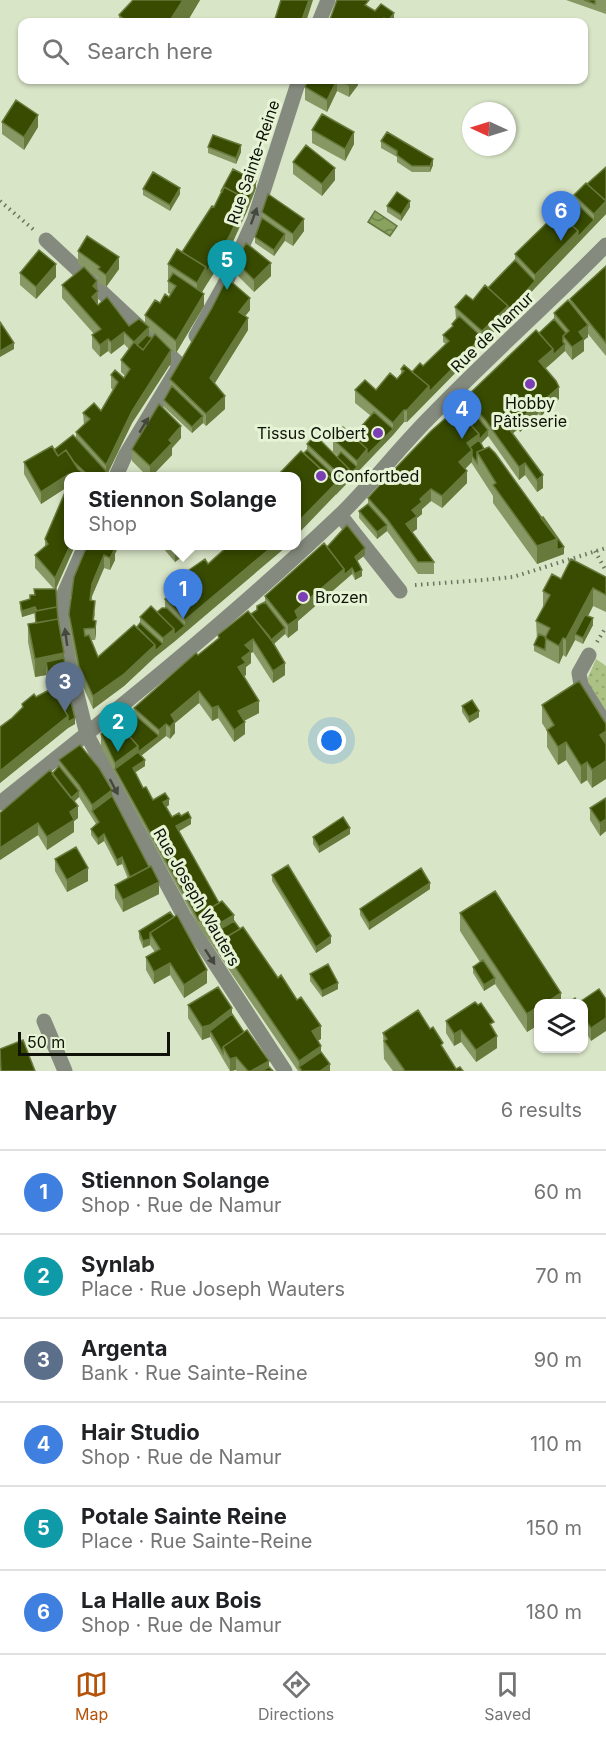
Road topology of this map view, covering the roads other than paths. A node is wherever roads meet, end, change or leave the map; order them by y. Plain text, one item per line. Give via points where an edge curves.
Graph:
1 (328, 0) edge
2 (321, 18) edge
3 (298, 84) edge
4 (46, 240) road end
5 (606, 245) edge
6 (186, 355) junction
7 (118, 472) edge
8 (340, 514) junction
9 (83, 550) edge
10 (301, 550) edge
11 (301, 550) edge
12 (398, 589) road end
13 (589, 655) dead end
14 (606, 725) edge
15 (87, 735) junction
16 (0, 803) edge
17 (45, 1021) dead end
18 (65, 1071) edge
19 (285, 1071) edge

1 - 2 street
6 -> 3 street, Rue Sainte-Reine via 254,220
4 - 6 street
5 - 8 street, Rue de Namur via 431,416
7 -> 6 street, Rue Sainte-Reine
8 - 11 street, Rue de Namur
8 - 12 street
15 -> 9 street via 70,666 63,596
10 - 15 street, Rue de Namur
13 - 14 street via 579,673 581,685
15 - 16 street, Rue de Namur
15 -> 19 street, Rue Joseph Wauters via 183,916
17 - 18 street

